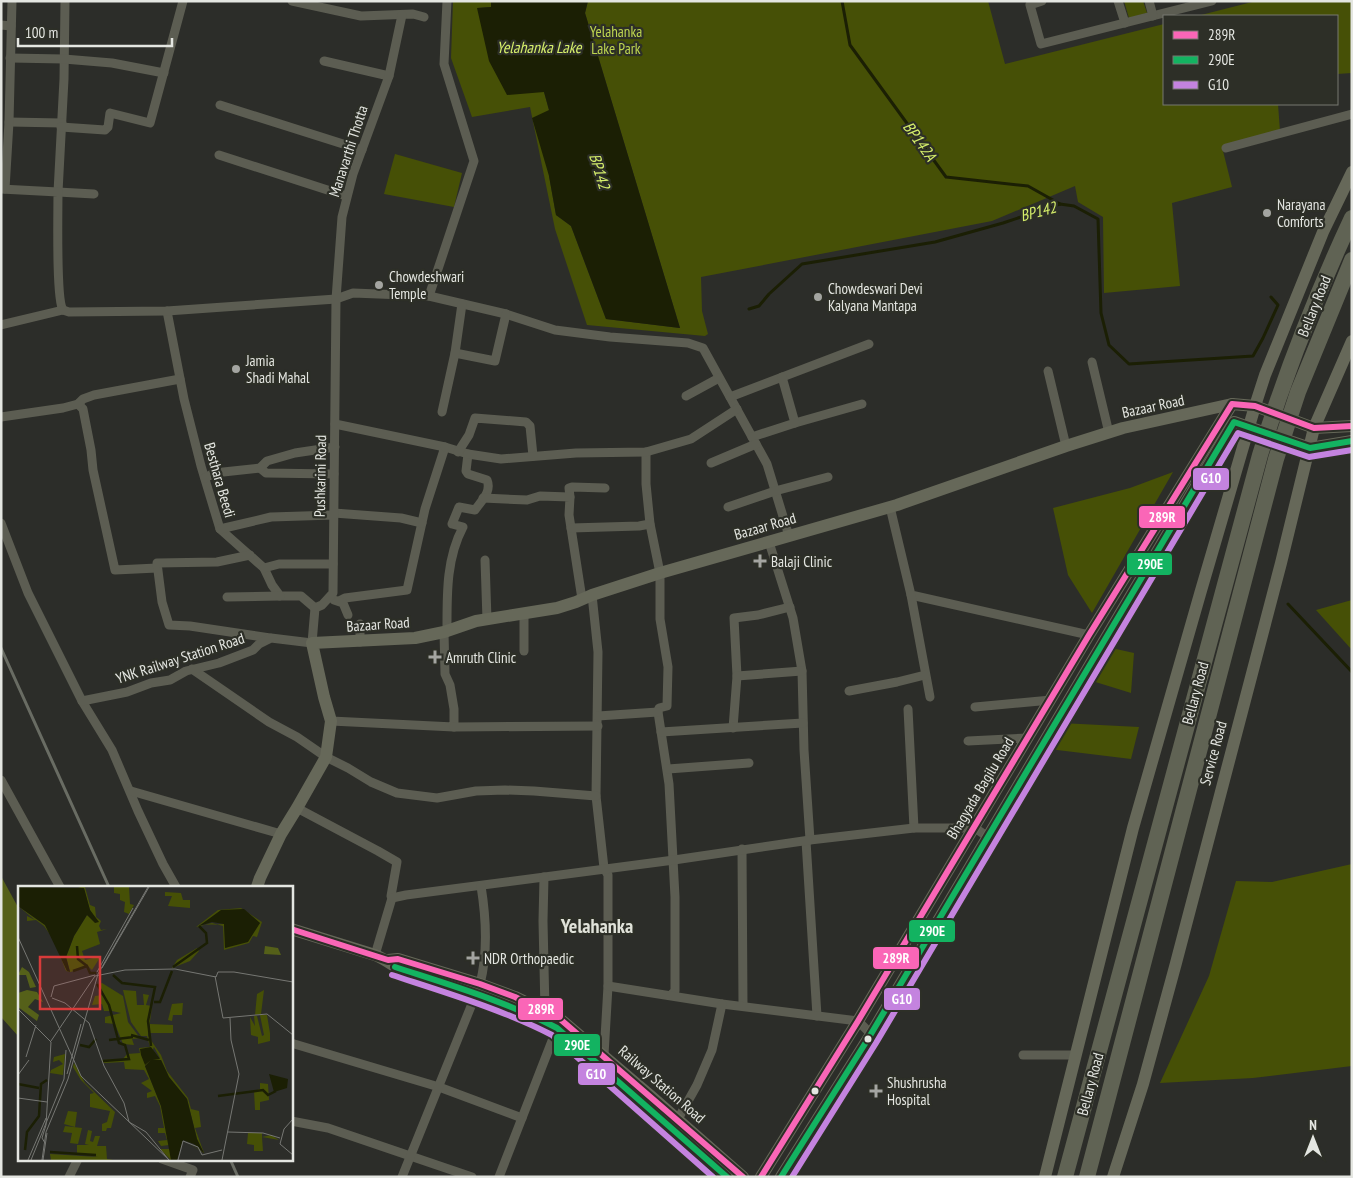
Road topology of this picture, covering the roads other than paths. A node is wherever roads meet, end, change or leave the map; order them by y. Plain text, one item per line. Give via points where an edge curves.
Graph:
1 (12, 1) edge
2 (65, 1) edge
3 (183, 1) edge
4 (292, 1) edge
5 (447, 1) edge
6 (1042, 1) edge
7 (1118, 1) edge
8 (1149, 1) edge
9 (1212, 1) edge
10 (402, 15) junction
11 (1153, 16) junction
12 (424, 17) dead end
13 (1125, 23) junction
14 (1, 25) edge
15 (12, 26) junction
16 (10, 58) junction
17 (64, 59) junction
18 (324, 61) dead end
19 (164, 73) junction
20 (6, 76) edge
21 (389, 76) junction
22 (220, 105) dead end
23 (1352, 114) edge
24 (61, 125) junction
25 (6, 128) edge
26 (1226, 148) dead end
27 (362, 150) junction
28 (219, 155) dead end
29 (1352, 172) edge
30 (3, 189) edge
31 (58, 192) junction
32 (94, 194) dead end
33 (346, 196) junction
34 (1352, 218) edge
35 (1352, 260) edge
36 (429, 296) junction
37 (336, 299) junction
38 (462, 304) junction
39 (62, 310) junction
40 (167, 311) junction
41 (506, 314) junction
42 (1, 325) edge
43 (1352, 341) edge
44 (869, 344) dead end
45 (455, 353) junction
46 (1092, 362) dead end
47 (1048, 372) dead end
48 (718, 378) junction
49 (782, 378) junction
50 (180, 379) junction
51 (686, 396) dead end
52 (730, 397) junction
53 (78, 404) junction
54 (862, 404) dead end
55 (737, 409) junction
56 (1235, 410) junction
57 (442, 412) dead end
58 (1, 417) edge
59 (795, 422) junction
60 (335, 424) junction
61 (1249, 426) junction
62 (1352, 426) edge
63 (1314, 428) junction
64 (1109, 433) junction
65 (754, 440) junction
66 (1352, 441) edge
67 (1066, 446) junction
68 (334, 447) junction
69 (445, 447) junction
70 (1310, 448) junction
71 (458, 452) junction
72 (646, 452) junction
73 (468, 454) junction
74 (532, 456) junction
75 (711, 463) dead end
76 (260, 468) junction
77 (334, 474) junction
78 (828, 477) dead end
79 (205, 478) junction
80 (605, 488) dead end
81 (775, 491) junction
82 (570, 497) junction
83 (483, 498) junction
84 (728, 507) dead end
85 (890, 507) junction
86 (334, 514) junction
87 (1, 523) edge
88 (422, 523) junction
89 (650, 524) junction
90 (220, 528) junction
91 (571, 528) junction
92 (789, 536) junction
93 (769, 542) junction
94 (250, 555) junction
95 (485, 560) dead end
96 (333, 564) junction
97 (157, 568) junction
98 (264, 568) junction
99 (660, 573) junction
100 (911, 595) junction
101 (280, 596) junction
102 (227, 597) dead end
103 (587, 597) junction
104 (326, 599) junction
105 (339, 601) junction
106 (790, 607) junction
107 (315, 608) junction
108 (524, 614) junction
109 (348, 615) dead end
110 (487, 620) junction
111 (360, 624) dead end
112 (446, 631) junction
113 (1089, 635) junction
114 (271, 638) junction
115 (360, 642) junction
116 (312, 643) junction
117 (524, 651) dead end
118 (192, 669) junction
119 (802, 672) junction
120 (925, 674) junction
121 (736, 676) junction
122 (849, 691) dead end
123 (930, 697) dead end
124 (1051, 700) junction
125 (82, 702) junction
126 (974, 707) dead end
127 (908, 709) dead end
128 (658, 712) junction
129 (598, 716) junction
130 (331, 721) junction
131 (803, 723) junction
132 (598, 726) junction
133 (454, 727) junction
134 (733, 728) junction
135 (661, 732) junction
136 (1028, 738) junction
137 (968, 741) dead end
138 (326, 757) junction
139 (749, 763) dead end
140 (668, 769) junction
141 (1, 780) edge
142 (131, 791) junction
143 (596, 796) junction
144 (297, 808) junction
145 (914, 828) junction
146 (975, 828) junction
147 (281, 834) junction
148 (988, 837) junction
149 (808, 840) junction
150 (742, 849) junction
151 (674, 860) junction
152 (604, 868) junction
153 (544, 877) junction
154 (59, 886) edge
155 (175, 886) edge
156 (257, 886) edge
157 (481, 886) junction
158 (392, 898) junction
159 (292, 929) edge
160 (375, 955) junction
161 (608, 986) junction
162 (478, 988) junction
163 (671, 995) junction
164 (722, 1004) junction
165 (743, 1006) junction
166 (543, 1016) junction
167 (817, 1016) junction
168 (858, 1021) junction
169 (558, 1024) junction
170 (871, 1034) junction
171 (292, 1043) edge
172 (1023, 1054) dead end
173 (1076, 1055) junction
174 (601, 1060) junction
175 (439, 1087) junction
176 (522, 1118) junction
177 (678, 1119) junction
178 (292, 1121) edge
179 (411, 1155) junction
180 (78, 1160) edge
181 (165, 1160) edge
182 (69, 1177) edge
183 (190, 1177) edge
184 (402, 1177) edge
185 (472, 1177) edge
186 (499, 1177) edge
187 (727, 1177) edge
188 (743, 1177) edge
189 (762, 1177) edge
190 (781, 1177) edge
191 (1045, 1177) edge
192 (1065, 1177) edge
193 (1087, 1177) edge
194 (1113, 1177) edge

1 - 15 street
2 - 17 street
3 - 19 street
4 - 10 street via 361,16
5 - 36 street via 444,64 474,161
6 - 13 street via 1030,5 1041,44
7 - 13 street
8 - 11 street
9 - 11 street
10 - 12 street
10 - 21 street, Manavarthi Thotta
11 - 13 street
14 - 15 street
15 - 16 street
16 - 17 street
16 - 20 street
17 - 19 street via 112,63
17 - 24 street
18 - 21 street
19 - 24 street via 150,123 110,113 105,130
20 - 25 street
21 - 27 street, Manavarthi Thotta
22 - 27 street
23 - 26 street
24 - 25 street
24 - 31 street
25 - 30 street
27 - 33 street, Manavarthi Thotta
28 - 33 street
29 - 56 main road via 1334,206 1267,370
30 - 31 street
31 - 32 street
31 - 39 street via 58,289
33 - 37 street, Manavarthi Thotta
34 - 192 highway, Bellary Road, bridge via 1319,289 1260,454
35 - 193 highway, Bellary Road, bridge via 1298,392 1276,459
36 - 37 street via 353,293
36 - 38 street
37 - 40 street
37 - 60 street, Pushkarini Road
38 - 41 street
38 - 45 street
39 - 40 street
39 - 42 street
40 - 50 street, Besthara Beedi
41 - 45 street via 495,361
41 - 48 street via 555,330 688,343 703,348
43 - 63 main road, Service Road
44 - 49 street
45 - 57 street
46 - 64 street
47 - 67 street
48 - 51 street
48 - 52 street
49 - 52 street
49 - 59 street
50 - 53 street via 94,396
50 - 79 street, Besthara Beedi
52 - 55 street
53 - 58 street
53 - 97 street via 82,409 115,570
54 - 59 street
55 - 65 street
55 - 72 street via 691,439
56 - 61 main road
56 - 61 main road
56 - 63 main road
56 - 64 main road, Bazaar Road
56 - 113 main road, Bhagyada Bagilu Road via 1212,434
56 - 148 main road
59 - 65 street
60 - 68 street, Pushkarini Road
60 - 69 street
61 - 70 main road
61 - 173 main road via 1134,828
62 - 63 main road
63 - 70 main road, Service Road
64 - 67 main road, Bazaar Road
65 - 75 street
65 - 81 street
66 - 70 main road
67 - 85 main road, Bazaar Road
68 - 76 street via 295,453 267,461
68 - 77 street, Pushkarini Road
69 - 71 street
69 - 88 street
70 - 194 main road, Service Road via 1143,1084
71 - 73 street
71 - 74 street via 476,418 526,422 530,426
72 - 74 street
72 - 89 street
73 - 74 street via 501,460
73 - 83 street via 468,474 487,480
76 - 77 street via 266,473
76 - 79 street via 214,473
77 - 86 street, Pushkarini Road
78 - 81 street
79 - 90 street, Besthara Beedi
80 - 82 street via 572,486 569,488
81 - 84 street
81 - 92 street
82 - 83 street via 540,496 527,500
82 - 91 street
83 - 112 street via 475,510 459,507 452,524 463,527 454,543 449,567
85 - 92 main road, Bazaar Road
85 - 100 street
86 - 88 street via 401,518
86 - 90 street via 270,517
86 - 96 street, Pushkarini Road
87 - 125 street via 28,593
88 - 105 street via 407,590
89 - 91 street
89 - 99 street
90 - 94 street, Besthara Beedi
91 - 103 street
92 - 93 main road, Bazaar Road
93 - 99 main road, Bazaar Road
93 - 106 street
94 - 97 street via 217,562 157,563
94 - 98 street, Besthara Beedi
95 - 110 street
96 - 98 street via 279,564
96 - 104 street, Pushkarini Road via 333,593
97 - 114 street via 169,625
98 - 101 street, Besthara Beedi
99 - 103 main road, Bazaar Road
99 - 128 street via 660,619 668,667 668,706 659,708
100 - 113 street
100 - 120 street
101 - 102 street
101 - 107 street via 301,596
103 - 108 main road, Bazaar Road via 557,608
103 - 129 street via 598,652
104 - 105 street
104 - 107 street
105 - 109 street
106 - 119 street
106 - 121 street via 734,618
107 - 116 street
108 - 110 main road, Bazaar Road
108 - 117 street
110 - 112 main road, Bazaar Road
111 - 115 street
112 - 115 main road, Bazaar Road via 415,638
112 - 133 street via 445,674 450,685
113 - 124 main road, Bhagyada Bagilu Road
114 - 116 street
114 - 118 street, YNK Railway Station Road via 253,650
115 - 116 main road, Bazaar Road
116 - 130 main road
118 - 125 street, YNK Railway Station Road via 170,680
118 - 138 street
119 - 121 street
119 - 131 street
120 - 122 street
120 - 123 street
121 - 134 street
124 - 126 street
124 - 136 main road, Bhagyada Bagilu Road
125 - 142 street via 112,750
127 - 145 street
128 - 129 street
128 - 135 street
129 - 132 street
130 - 133 street
130 - 138 main road
131 - 134 street
131 - 149 street
132 - 133 street
132 - 143 street
134 - 135 street
135 - 140 street
136 - 137 street
136 - 146 main road, Bhagyada Bagilu Road
138 - 143 street via 397,793 437,798 505,790
138 - 144 main road
139 - 140 street
140 - 151 street
141 - 154 street
142 - 147 street
142 - 155 street
143 - 152 street
144 - 147 main road
144 - 158 street via 397,862
145 - 146 street
145 - 149 street
146 - 148 street
146 - 168 main road, Bhagyada Bagilu Road
147 - 156 main road
148 - 170 main road
149 - 150 street
149 - 167 street
150 - 151 street
150 - 165 street
151 - 152 street
151 - 163 street via 676,979 675,991
152 - 153 street
152 - 161 street via 608,875
153 - 157 street
153 - 166 street
157 - 158 street
157 - 162 street via 485,943 484,970
158 - 160 street
159 - 160 main road, Railway Station Road
160 - 162 main road, Railway Station Road via 388,960 398,959
161 - 163 street
161 - 174 street
162 - 166 main road, Railway Station Road via 514,997
162 - 175 street
163 - 164 street
164 - 165 street
164 - 177 street via 712,1050
165 - 167 street
166 - 169 main road, Railway Station Road
167 - 168 street
168 - 170 street
168 - 189 main road, Bhagyada Bagilu Road
169 - 174 main road, Railway Station Road
169 - 176 street
170 - 190 main road
171 - 175 street
172 - 173 street
173 - 191 main road
174 - 177 main road, Railway Station Road
174 - 187 main road, Railway Station Road
175 - 176 street
175 - 179 street
176 - 186 street
177 - 188 main road, Railway Station Road
178 - 179 street via 328,1128
179 - 184 street
179 - 185 street
180 - 182 street
181 - 183 street via 193,1170

